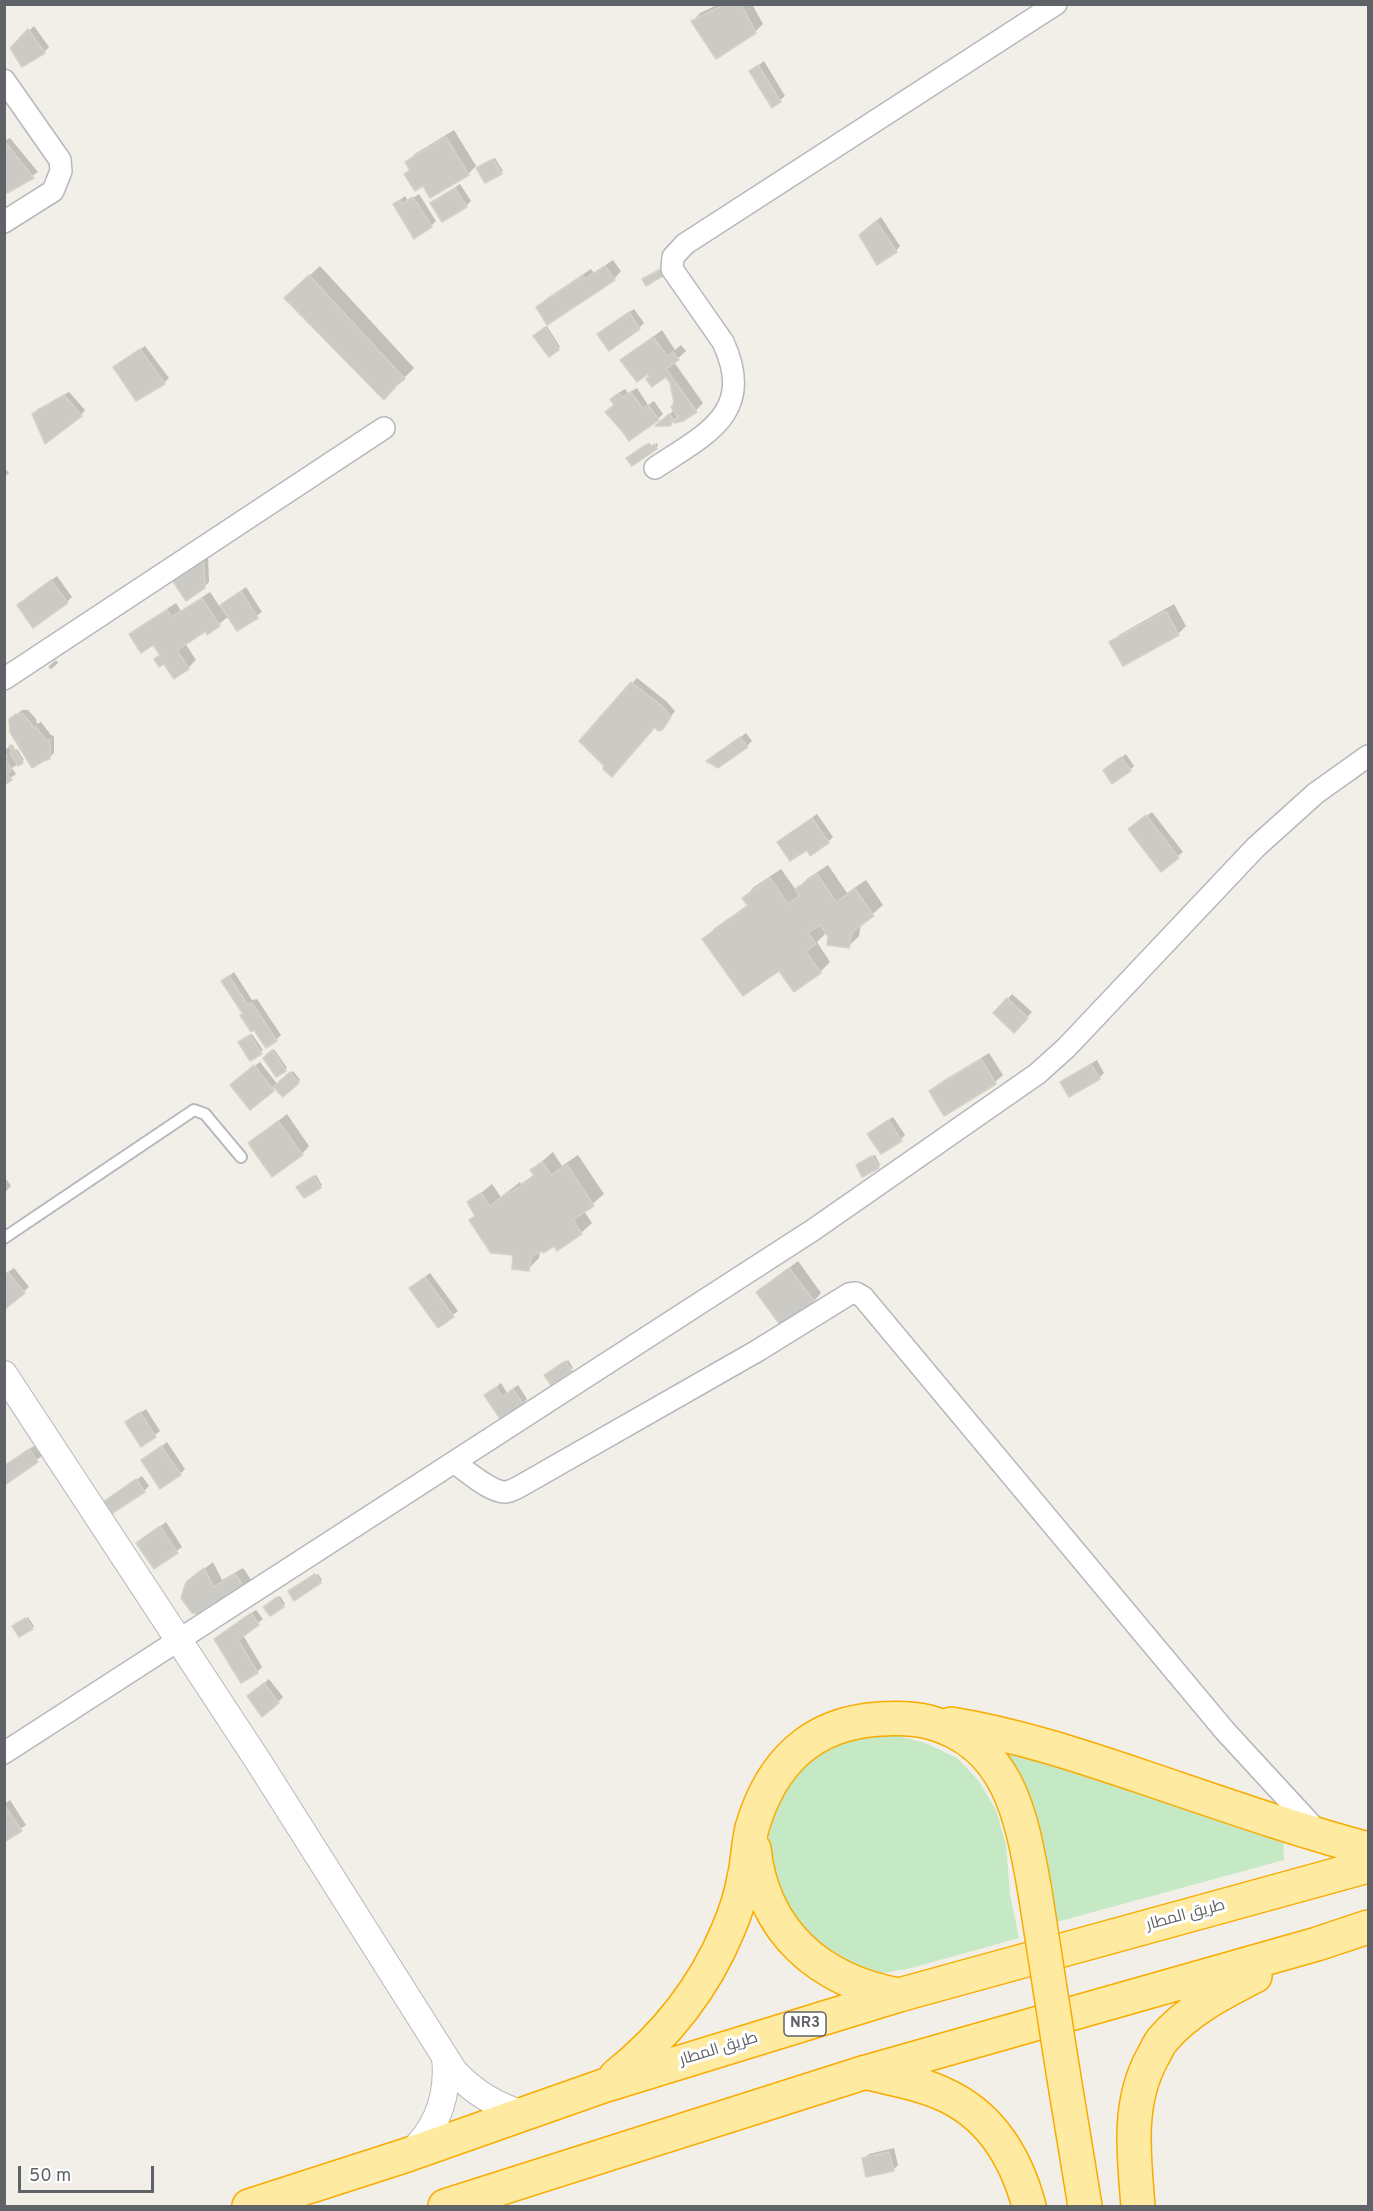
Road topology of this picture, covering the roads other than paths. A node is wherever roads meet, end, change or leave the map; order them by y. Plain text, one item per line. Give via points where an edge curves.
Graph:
1 (1056, 4) edge
2 (4, 80) edge
3 (4, 222) edge
4 (384, 428) dead end
5 (655, 468) dead end
6 (4, 679) edge
7 (1368, 756) edge
8 (241, 1157) dead end
9 (4, 1238) edge
10 (4, 1374) edge
11 (455, 1463) junction
12 (179, 1640) junction
13 (917, 1719) junction
14 (4, 1753) edge
15 (752, 1829) junction
16 (1321, 1836) junction
17 (1368, 1850) edge
18 (1368, 1866) edge
19 (1368, 1927) edge
20 (1317, 1944) junction
21 (899, 1995) junction
22 (445, 2057) junction
23 (866, 2072) junction
24 (603, 2086) junction
25 (524, 2114) junction
26 (407, 2155) junction
27 (249, 2206) edge
28 (445, 2206) edge
29 (1029, 2206) edge
30 (1085, 2206) edge
31 (1138, 2206) edge

1 - 5 street via 685,244 673,256 672,269 729,354 734,385 723,419
2 - 3 street via 60,160 62,171 53,191
4 - 6 street
7 - 11 street via 1316,793 1256,847 1037,1074 813,1230
8 - 9 lane via 205,1114 194,1110
10 - 12 street
11 - 12 street
11 - 16 street via 496,1490 505,1492 524,1484 856,1293 1225,1731
12 - 14 street
12 - 22 street
13 - 15 highway via 862,1720 840,1724 819,1734 800,1748 773,1780
13 - 16 highway via 991,1731 1064,1750
13 - 30 highway, bridge via 940,1725 972,1743 991,1761 1012,1794 1035,1892
15 - 21 highway via 761,1883 785,1931 824,1968 873,1990
15 - 24 highway via 744,1880 729,1929 707,1975 678,2016 643,2054
16 - 17 highway
18 - 21 highway, طريق المطار / NR3
19 - 20 highway
20 - 23 highway
20 - 31 highway via 1214,1997 1162,2039 1145,2071 1135,2108 1133,2143
21 - 24 highway, طريق المطار / NR3
22 - 25 street via 478,2094
22 - 26 street via 446,2085 440,2112 427,2136
23 - 28 highway
23 - 29 highway via 921,2086 966,2106 1003,2143 1015,2163
24 - 25 highway, طريق المطار / NR3
25 - 26 highway, طريق المطار / NR3
26 - 27 highway, طريق المطار / NR3

